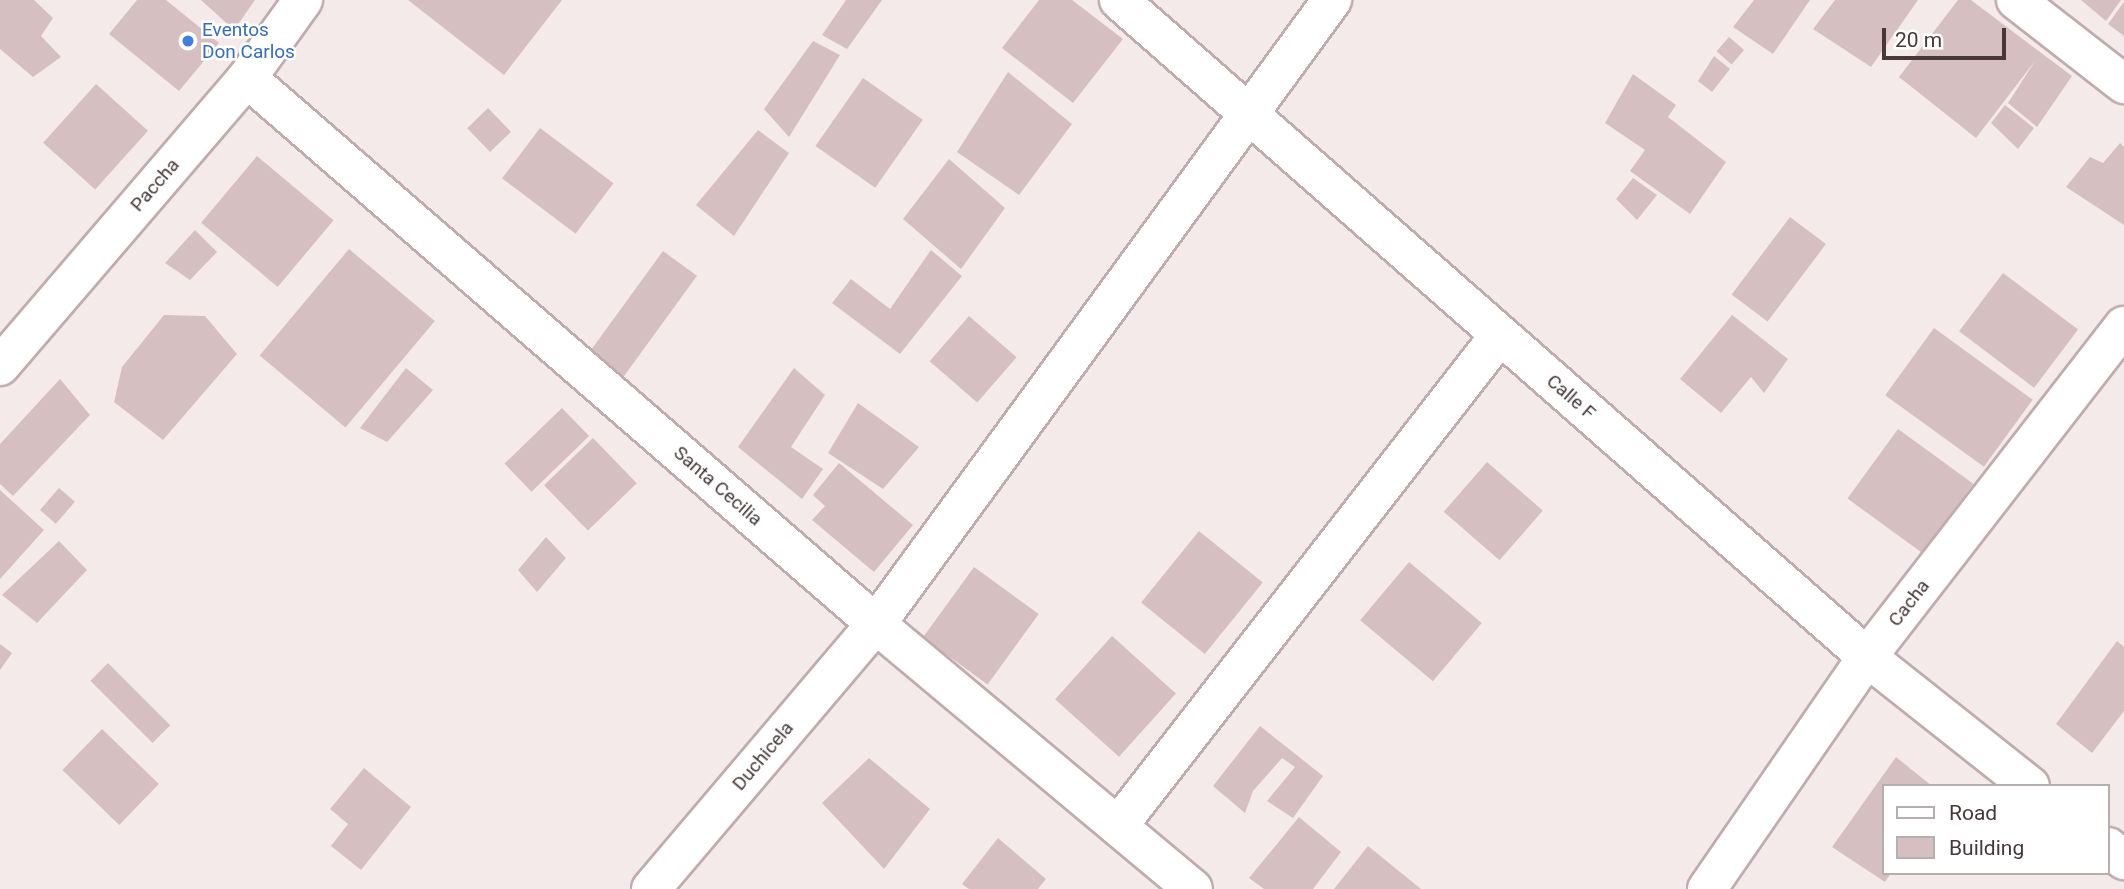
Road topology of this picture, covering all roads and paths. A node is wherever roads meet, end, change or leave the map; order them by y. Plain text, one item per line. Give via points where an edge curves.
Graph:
1 (303, 0) edge
2 (1119, 0) edge
3 (1332, 0) edge
4 (2016, 0) edge
5 (247, 78) junction
6 (2124, 84) edge
7 (1250, 115) junction
8 (2124, 326) edge
9 (1500, 335) junction
10 (0, 366) edge
11 (876, 624) junction
12 (1867, 657) junction
13 (2027, 784) edge
14 (1118, 826) junction
15 (2110, 849) edge
16 (2124, 860) edge
17 (651, 889) edge
18 (1193, 889) edge
19 (1707, 889) edge

1 - 5 street, Paccha
2 - 7 street, Calle F
3 - 7 street, Duchicela
4 - 6 street
5 - 10 street, Paccha
5 - 11 street, Santa Cecilia
7 - 9 street, Calle F
7 - 11 street, Duchicela
8 - 12 street, Cacha
9 - 12 street, Calle F
9 - 14 street
11 - 14 street, Santa Cecilia
11 - 17 street, Duchicela
12 - 13 street, Calle F
12 - 19 street, Cacha
14 - 18 street, Santa Cecilia
15 - 16 street

